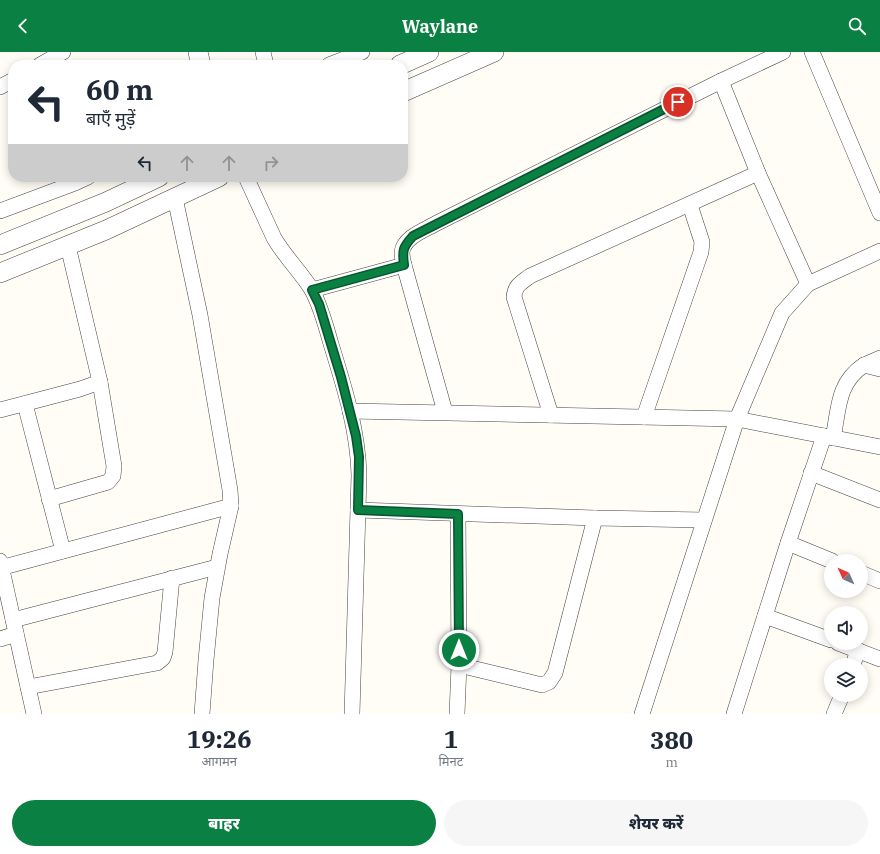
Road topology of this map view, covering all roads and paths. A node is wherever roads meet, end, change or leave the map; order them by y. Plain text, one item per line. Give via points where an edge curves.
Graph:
1 (63, 52) edge
2 (362, 52) edge
3 (429, 52) edge
4 (494, 52) edge
5 (783, 52) edge
6 (812, 52) edge
7 (49, 60) edge
8 (342, 60) edge
9 (408, 61) edge
10 (721, 80) junction
11 (408, 90) edge
12 (758, 173) junction
13 (77, 182) edge
14 (148, 182) edge
15 (209, 182) edge
16 (248, 182) edge
17 (175, 198) junction
18 (690, 205) junction
19 (0, 211) edge
20 (880, 213) edge
21 (0, 245) edge
22 (68, 246) junction
23 (880, 251) edge
24 (404, 265) junction
25 (0, 273) edge
26 (808, 284) junction
27 (312, 290) junction
28 (880, 358) edge
29 (864, 365) junction
30 (880, 369) edge
31 (100, 382) junction
32 (25, 404) junction
33 (0, 410) edge
34 (350, 410) junction
35 (445, 412) junction
36 (551, 415) junction
37 (644, 417) junction
38 (737, 419) junction
39 (829, 437) junction
40 (880, 447) edge
41 (810, 473) junction
42 (49, 499) junction
43 (880, 500) edge
44 (231, 506) junction
45 (358, 510) junction
46 (458, 514) junction
47 (595, 518) junction
48 (704, 520) junction
49 (788, 543) junction
50 (63, 551) junction
51 (824, 558) edge
52 (0, 566) edge
53 (217, 566) junction
54 (868, 576) edge
55 (172, 578) junction
56 (880, 581) edge
57 (765, 616) junction
58 (15, 627) junction
59 (824, 637) edge
60 (0, 639) edge
61 (858, 650) joint
62 (855, 658) edge
63 (880, 659) edge
64 (459, 665) junction
65 (28, 687) junction
66 (839, 702) edge
67 (34, 714) edge
68 (202, 714) edge
69 (352, 714) edge
70 (457, 714) edge
71 (642, 714) edge
72 (734, 714) edge
73 (834, 714) edge

1 - 7 street
2 - 8 street
3 - 9 street
4 - 11 street
5 - 10 street
6 - 20 street
10 - 12 street
10 - 24 street via 413,236 402,252
12 - 18 street
12 - 26 street
13 - 19 street
14 - 21 street
15 - 17 street
16 - 27 street via 274,238
17 - 22 street
17 - 44 street via 200,315
18 - 36 street via 530,276 515,290 514,298
18 - 37 street via 702,242 701,252
22 - 25 street
22 - 31 street
23 - 26 street
24 - 27 street
24 - 35 street
26 - 38 street via 782,313
27 - 34 street via 319,304
28 - 29 street
29 - 30 street
29 - 39 street via 855,371 842,389
31 - 32 street
31 - 42 street via 114,466 113,476 108,482
32 - 33 street
32 - 42 street
34 - 35 street
34 - 45 street via 359,457
35 - 36 street
36 - 37 street
37 - 38 street
38 - 39 street
38 - 48 street
39 - 40 street
39 - 41 street
41 - 43 street
41 - 49 street
42 - 50 street
44 - 50 street
44 - 53 street
45 - 46 street
45 - 69 street
46 - 47 street
46 - 64 street
47 - 48 street
47 - 64 street via 555,673 550,682 542,685
48 - 71 street
49 - 51 street
49 - 57 street
50 - 52 street
52 - 58 street
53 - 55 street
53 - 68 street
54 - 56 street
55 - 58 street
55 - 65 street via 165,652 157,663
57 - 59 street
57 - 72 street
58 - 60 street
58 - 65 street
61 - 62 street
61 - 63 street
64 - 70 street
65 - 67 street
66 - 73 street

